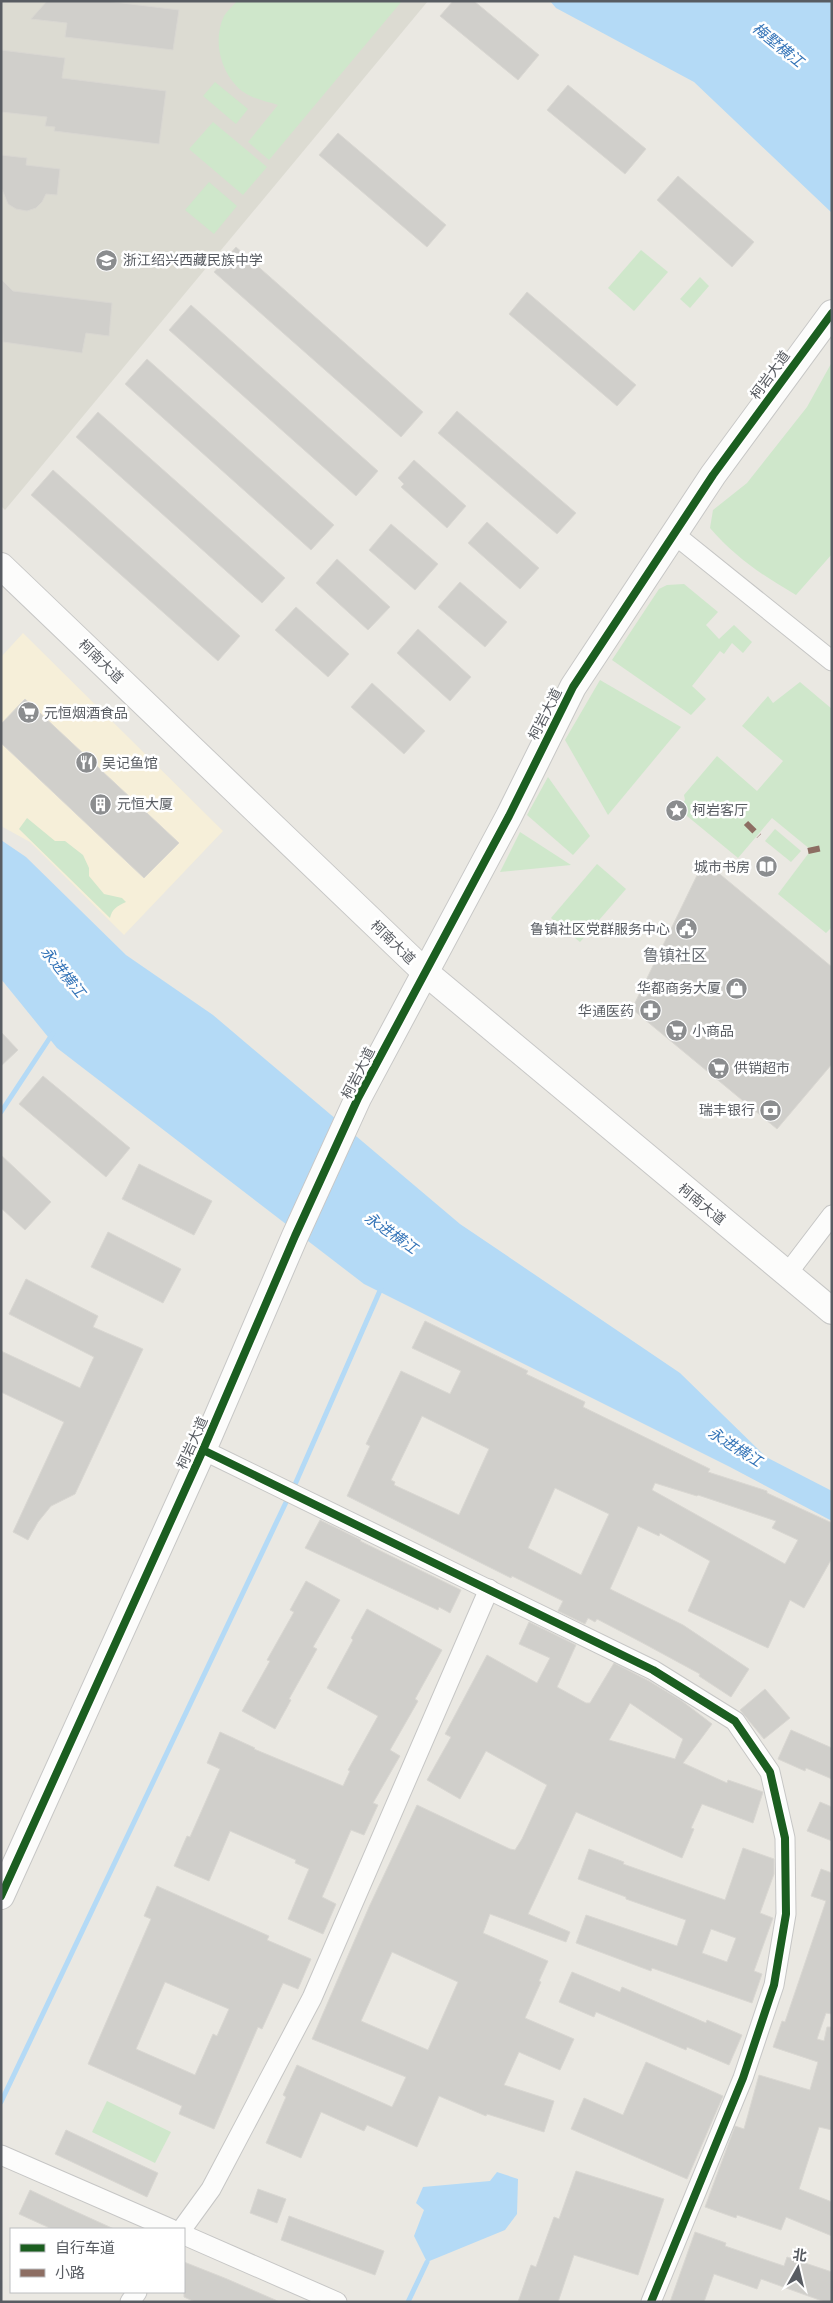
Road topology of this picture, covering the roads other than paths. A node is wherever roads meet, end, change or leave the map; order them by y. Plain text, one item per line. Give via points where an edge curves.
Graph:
1 (832, 313) edge
2 (674, 534) junction
3 (1, 566) edge
4 (832, 661) edge
5 (425, 972) junction
6 (832, 1215) edge
7 (787, 1274) junction
8 (832, 1311) edge
9 (203, 1450) junction
10 (488, 1589) junction
11 (1, 1896) edge
12 (1, 2155) edge
13 (169, 2228) edge
14 (183, 2228) edge
15 (185, 2235) edge
16 (336, 2302) edge
17 (651, 2302) edge

1 - 2 street, 柯岩大道 via 713,475
2 - 4 street
2 - 5 street, 柯岩大道 via 573,687 509,816
3 - 5 street, 柯南大道
5 - 7 street, 柯南大道
5 - 9 street, 柯岩大道 via 358,1098
6 - 7 street
7 - 8 street, 柯南大道
9 - 10 street
9 - 11 street, 柯岩大道
10 - 14 street via 312,1998 211,2189
10 - 17 street via 653,1670 735,1721 770,1772 785,1838 786,1914 774,1985 743,2078
12 - 13 street
15 - 16 street

